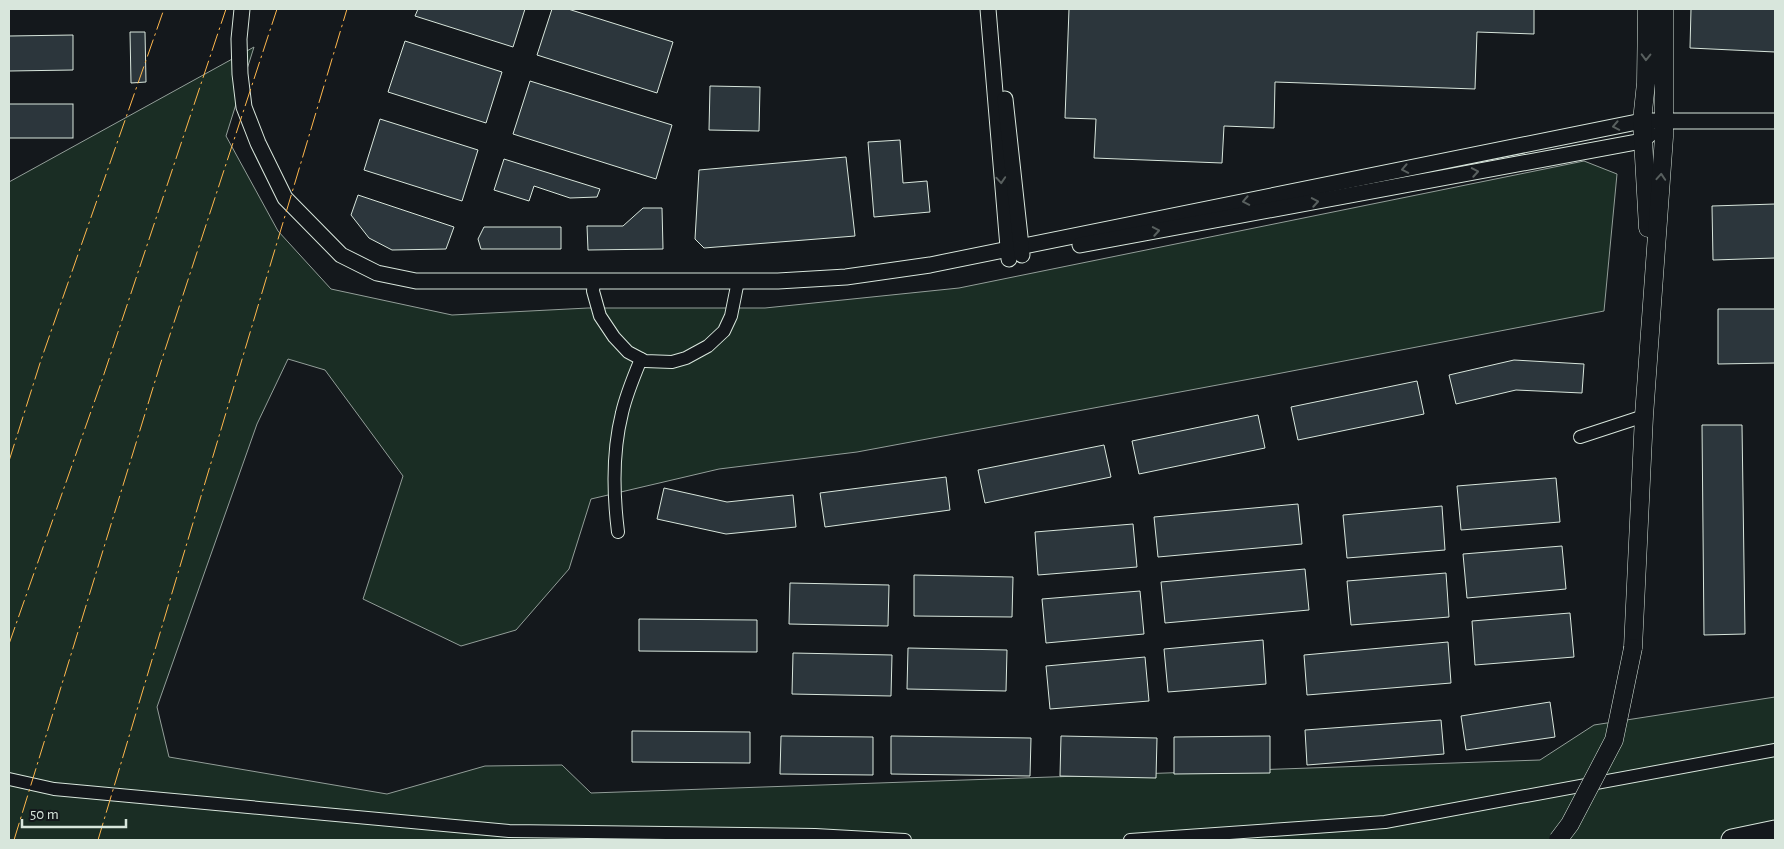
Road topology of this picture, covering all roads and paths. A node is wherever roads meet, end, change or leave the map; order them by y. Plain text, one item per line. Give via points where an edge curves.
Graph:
1 (232, 9) edge
2 (242, 9) edge
3 (988, 9) edge
4 (996, 9) edge
5 (1647, 9) edge
6 (1664, 9) edge
7 (1642, 121) junction
8 (1664, 121) junction
9 (1775, 121) edge
10 (1642, 141) junction
11 (1014, 253) junction
12 (594, 286) junction
13 (737, 286) junction
14 (1653, 296) junction
15 (641, 359) junction
16 (1644, 416) junction
17 (1580, 437) dead end
18 (618, 532) dead end
19 (1775, 750) edge
20 (9, 779) edge
21 (1775, 831) edge
22 (905, 840) edge
23 (1130, 840) edge
24 (1558, 840) edge
25 (1732, 840) edge

1 - 12 street via 229,39 234,109 249,147 277,204 335,263 374,283 414,291
2 - 12 street via 240,74 244,107 258,143 285,198 341,255 377,273 416,281
3 -> 11 street
4 - 11 street
5 -> 7 main road
6 - 8 main road
7 - 8 street
7 - 10 main road
7 -> 11 street
8 - 9 street
8 - 10 street
14 -> 8 main road
11 -> 10 street
10 - 14 main road
11 - 13 street via 846,276
12 - 13 street
12 - 15 street via 600,316 628,352
13 - 15 street via 731,316 724,331 708,346 672,362
14 - 16 main road
15 - 18 street via 622,412 617,438 614,496
16 - 17 street
16 - 24 main road, bridge via 1633,648 1614,740 1570,824
19 - 23 street via 1385,822
20 - 22 street via 54,788 509,831 815,835
21 - 25 highway

